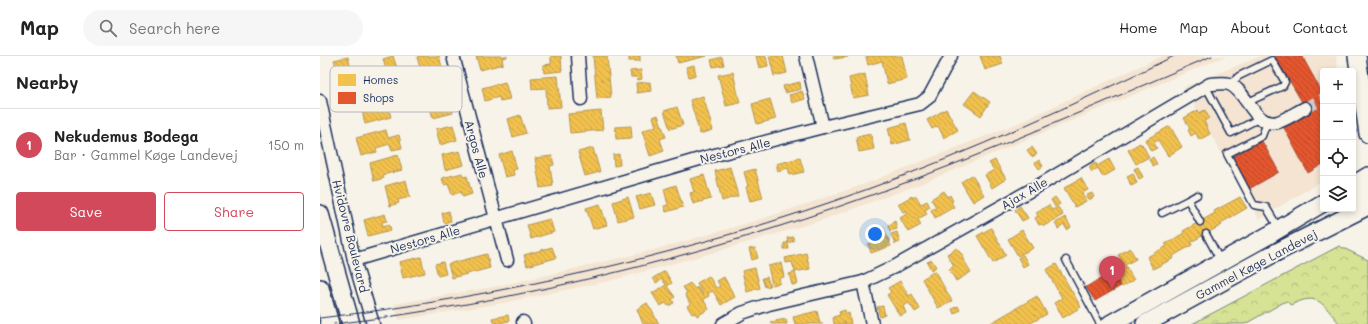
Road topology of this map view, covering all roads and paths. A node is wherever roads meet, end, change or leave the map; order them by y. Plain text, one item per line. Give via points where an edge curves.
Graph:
1 (453, 56) edge
2 (578, 56) edge
3 (806, 56) edge
4 (951, 56) edge
5 (1359, 58) edge
6 (456, 66) edge
7 (1361, 82) edge
8 (1230, 84) junction
9 (1206, 87) junction
10 (462, 90) edge
11 (581, 99) dead end
12 (320, 101) edge
13 (1248, 102) junction
14 (1306, 108) tunnel mouth
15 (1263, 120) junction
16 (823, 127) junction
17 (1368, 134) edge
18 (1365, 181) edge
19 (1197, 195) dead end
20 (1356, 195) edge
21 (1188, 200) junction
22 (1320, 205) edge
23 (1368, 206) edge
24 (1332, 212) edge
25 (1162, 213) dead end
26 (320, 214) edge
27 (496, 218) junction
28 (1200, 222) dead end
29 (1279, 229) junction
30 (1206, 234) dead end
31 (354, 260) junction
32 (507, 260) dead end
33 (1066, 260) dead end
34 (1221, 262) junction
35 (862, 282) junction
36 (1219, 283) junction
37 (320, 288) edge
38 (330, 324) edge
39 (351, 324) edge
40 (374, 324) edge
41 (723, 324) edge
42 (872, 324) edge
43 (1100, 324) edge
44 (1110, 324) edge
45 (1145, 324) edge

1 - 6 street, Argos Alle
2 - 11 street
3 - 16 street
4 - 16 street, Nestors Alle via 929,97 920,104
5 - 7 main road
7 - 17 main road
8 - 9 street, Ajax Alle via 1210,84
8 - 13 street
8 - 13 lane via 1239,76 1272,60 1285,82 1283,86
9 - 15 lane via 1231,133
9 - 35 street, Ajax Alle via 1038,186
10 - 27 street, Argos Alle
12 - 31 street, Hvidovre Boulevard
13 - 15 street
14 - 15 street via 1277,122
15 - 29 lane via 1262,136 1227,154 1254,205 1266,207
16 - 27 street, Nestors Alle via 703,158
18 - 20 main road
19 - 21 lane
21 - 25 lane
21 - 28 lane
22 - 29 main road, Gammel Køge Landevej
23 - 36 main road, Gammel Køge Landevej
24 - 36 main road via 1235,266
26 - 39 main road
27 - 31 street, Nestors Alle
27 - 32 street
29 - 34 main road, Gammel Køge Landevej
30 - 34 lane
31 - 40 street, Hvidovre Boulevard
33 - 43 lane
34 - 44 main road, Gammel Køge Landevej
35 - 41 street, Ajax Alle via 769,304 742,313
35 - 42 street
36 - 45 main road, Gammel Køge Landevej
37 - 38 main road

